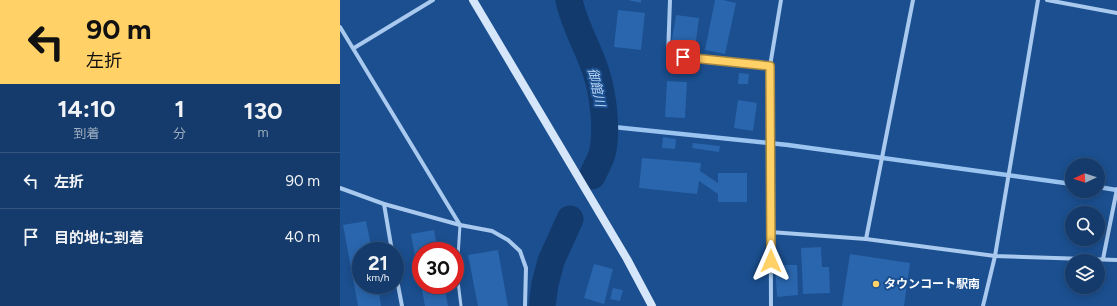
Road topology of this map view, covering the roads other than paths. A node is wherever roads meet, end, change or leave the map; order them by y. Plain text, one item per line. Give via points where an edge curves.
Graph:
1 (433, 0) edge
2 (473, 0) edge
3 (670, 0) edge
4 (781, 0) edge
5 (913, 0) edge
6 (1038, 0) edge
7 (1047, 0) edge
8 (1117, 13) edge
9 (340, 27) edge
10 (354, 48) junction
11 (770, 66) junction
12 (340, 188) edge
13 (1117, 189) edge
14 (384, 204) junction
15 (460, 225) junction
16 (770, 232) junction
17 (866, 239) junction
18 (390, 242) edge
19 (1104, 254) edge
20 (995, 256) junction
21 (1065, 258) edge
22 (1105, 259) edge
23 (1117, 260) edge
24 (400, 294) edge
25 (402, 306) edge
26 (461, 306) edge
27 (525, 306) edge
28 (652, 306) edge
29 (771, 306) edge
30 (983, 306) edge

1 - 10 street
2 - 28 street via 627,258
3 - 11 street via 668,55
4 - 11 street
5 - 17 street
6 - 20 street
7 - 8 street
9 - 10 street
10 - 15 street
11 - 16 street
12 - 14 street
13 - 19 street
14 - 15 street
14 - 18 street
15 - 26 lane via 457,273
15 - 27 street via 492,231 520,251 526,268
16 - 17 street
16 - 29 street
17 - 20 street
20 - 21 street
20 - 30 street
22 - 23 street
24 - 25 street

